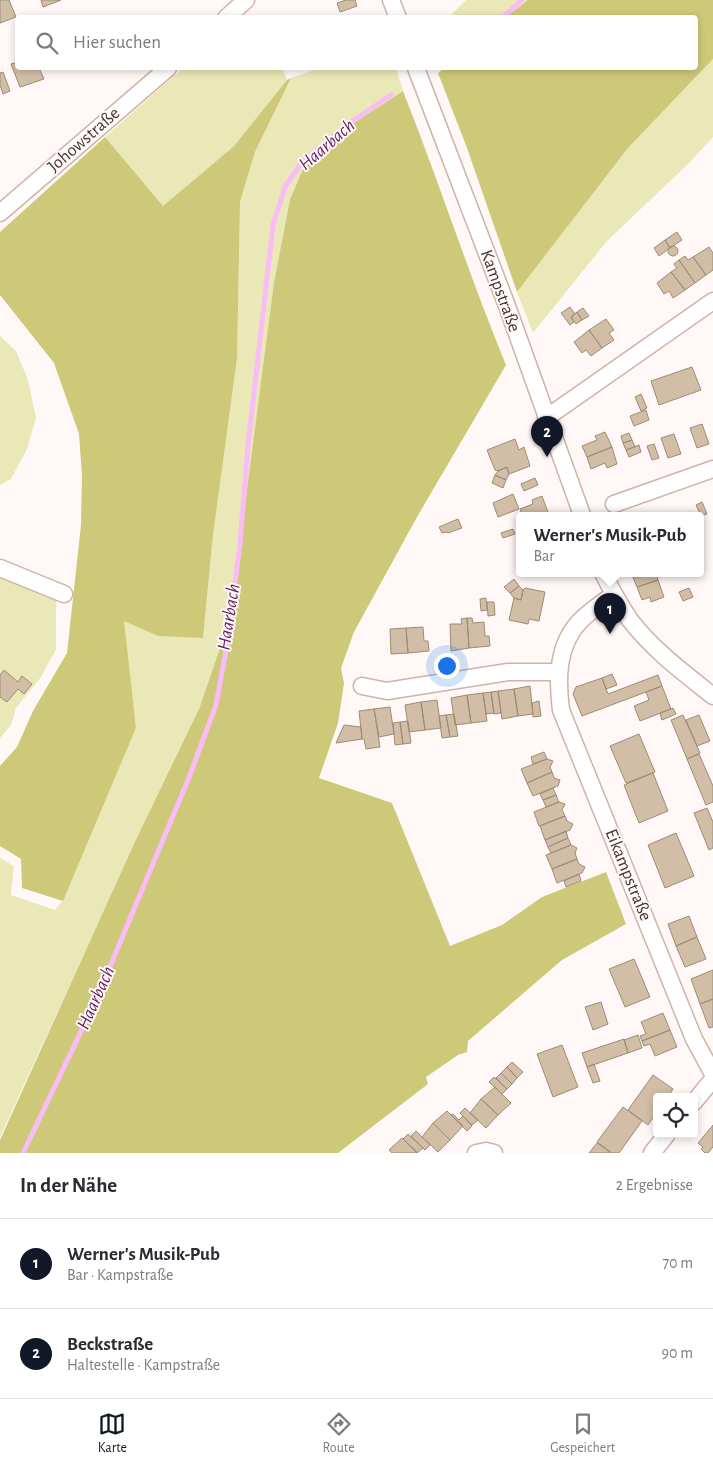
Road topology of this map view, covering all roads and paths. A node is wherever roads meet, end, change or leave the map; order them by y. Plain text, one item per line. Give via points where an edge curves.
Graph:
1 (246, 0) edge
2 (391, 0) edge
3 (229, 15) edge
4 (397, 15) edge
5 (166, 70) edge
6 (417, 70) edge
7 (0, 213) edge
8 (713, 301) edge
9 (546, 418) junction
10 (713, 470) edge
11 (614, 504) dead end
12 (581, 512) edge
13 (0, 568) edge
14 (605, 577) edge
15 (64, 594) dead end
16 (614, 594) junction
17 (558, 672) junction
18 (362, 686) dead end
19 (713, 696) edge
20 (713, 1074) edge
21 (713, 1079) edge
22 (698, 1097) edge
23 (664, 1138) edge
24 (476, 1153) edge
25 (494, 1153) edge
26 (652, 1153) edge

1 - 3 street
2 - 4 street
5 - 7 street, Johowstraße
6 - 9 street, Kampstraße
8 - 9 street
9 - 12 street, Kampstraße
10 - 11 street
13 - 15 street
14 - 16 street
16 - 17 street, Eikampstraße via 579,622 566,643
16 - 19 street via 631,620 653,644
17 - 18 street via 508,672 387,690
17 - 20 street, Eikampstraße via 561,710 694,1039
21 - 22 street
23 - 26 street
24 - 25 street via 486,1150

